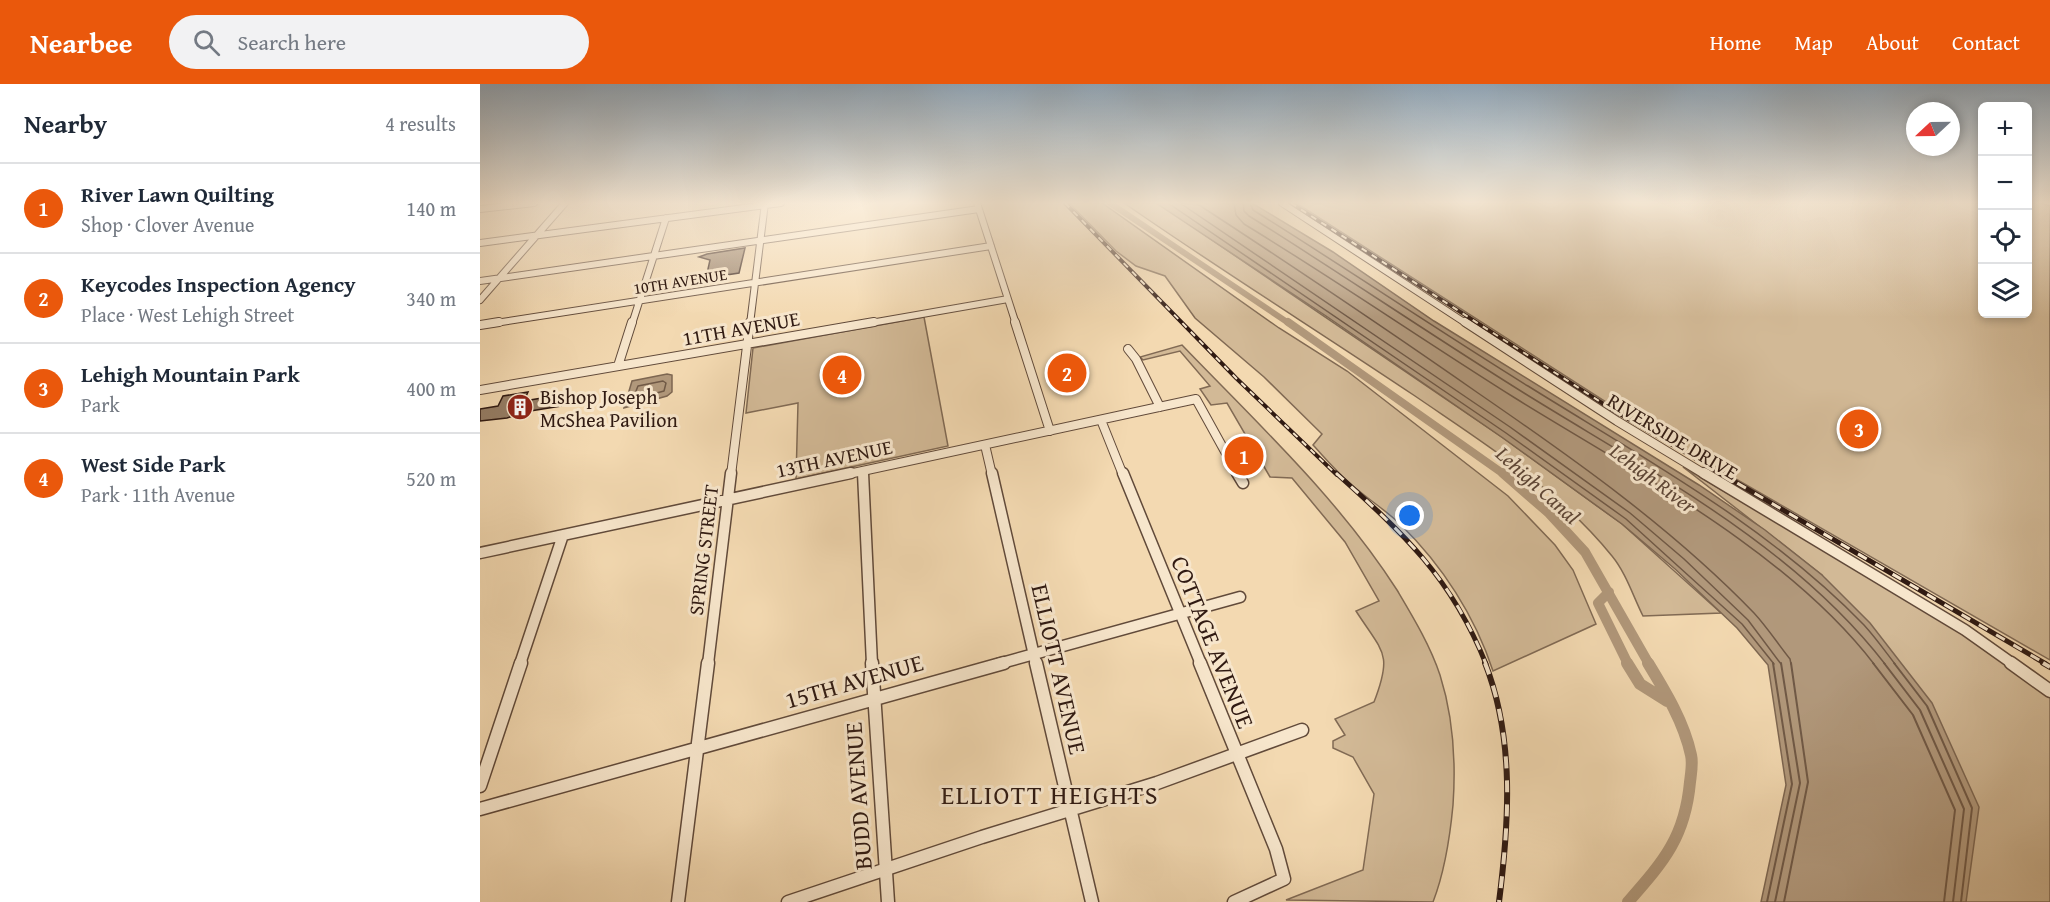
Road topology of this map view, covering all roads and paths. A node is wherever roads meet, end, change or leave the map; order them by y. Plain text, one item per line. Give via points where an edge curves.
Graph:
1 (530, 241) edge
2 (658, 241) edge
3 (758, 241) edge
4 (759, 241) edge
5 (989, 241) edge
6 (1340, 241) edge
7 (991, 246) junction
8 (653, 256) junction
9 (499, 279) junction
10 (480, 281) edge
11 (754, 282) junction
12 (1008, 299) junction
13 (480, 300) edge
14 (638, 301) junction
15 (480, 325) edge
16 (748, 344) junction
17 (1128, 349) dead end
18 (618, 366) junction
19 (480, 390) edge
20 (1160, 407) junction
21 (1101, 420) junction
22 (1050, 431) junction
23 (986, 445) junction
24 (863, 471) junction
25 (1243, 483) dead end
26 (728, 499) junction
27 (563, 536) junction
28 (480, 553) edge
29 (1240, 597) dead end
30 (1179, 614) junction
31 (1034, 655) junction
32 (2050, 692) edge
33 (874, 699) junction
34 (1302, 730) dead end
35 (696, 749) junction
36 (1236, 755) junction
37 (480, 786) edge
38 (480, 809) edge
39 (1070, 809) junction
40 (885, 871) junction
41 (678, 902) edge
42 (788, 902) edge
43 (888, 902) edge
44 (1092, 902) edge
45 (1234, 902) edge

1 - 9 street
2 - 8 street
3 - 8 street
4 - 11 street, SPRING STREET
5 - 7 street
6 - 32 street, RIVERSIDE DRIVE via 1607,416 1965,630
7 - 11 street, 10TH AVENUE
7 - 12 street
8 - 9 street
8 - 14 street
9 - 10 street
9 - 13 street
11 - 14 street, 10TH AVENUE
11 - 16 street, SPRING STREET
12 - 16 street, 11TH AVENUE
12 - 22 street
14 - 15 street, 10TH AVENUE
14 - 18 street
16 - 18 street, 11TH AVENUE
16 - 26 street, SPRING STREET
17 - 20 street
18 - 19 street, 11TH AVENUE
20 - 21 street, 13TH AVENUE
20 - 25 street, 13TH AVENUE via 1196,399
21 - 22 street, 13TH AVENUE
21 - 30 street, COTTAGE AVENUE
22 - 23 street, 13TH AVENUE
23 - 24 street, 13TH AVENUE
23 - 31 street, ELLIOTT AVENUE
24 - 26 street, 13TH AVENUE
24 - 33 street, BUDD AVENUE
26 - 27 street, 13TH AVENUE
26 - 35 street, SPRING STREET
27 - 28 street, 13TH AVENUE
27 - 37 street
29 - 30 street, 15TH AVENUE
30 - 31 street, 15TH AVENUE
30 - 36 street, COTTAGE AVENUE
31 - 33 street, 15TH AVENUE
31 - 39 street, ELLIOTT AVENUE
33 - 35 street, 15TH AVENUE
33 - 40 street, BUDD AVENUE
34 - 36 street
35 - 38 street, 15TH AVENUE
35 - 41 street, SPRING STREET
36 - 39 street
36 - 45 street, COTTAGE AVENUE via 1276,849 1284,879
39 - 40 street
39 - 44 street, ELLIOTT AVENUE
40 - 42 street
40 - 43 street, BUDD AVENUE

